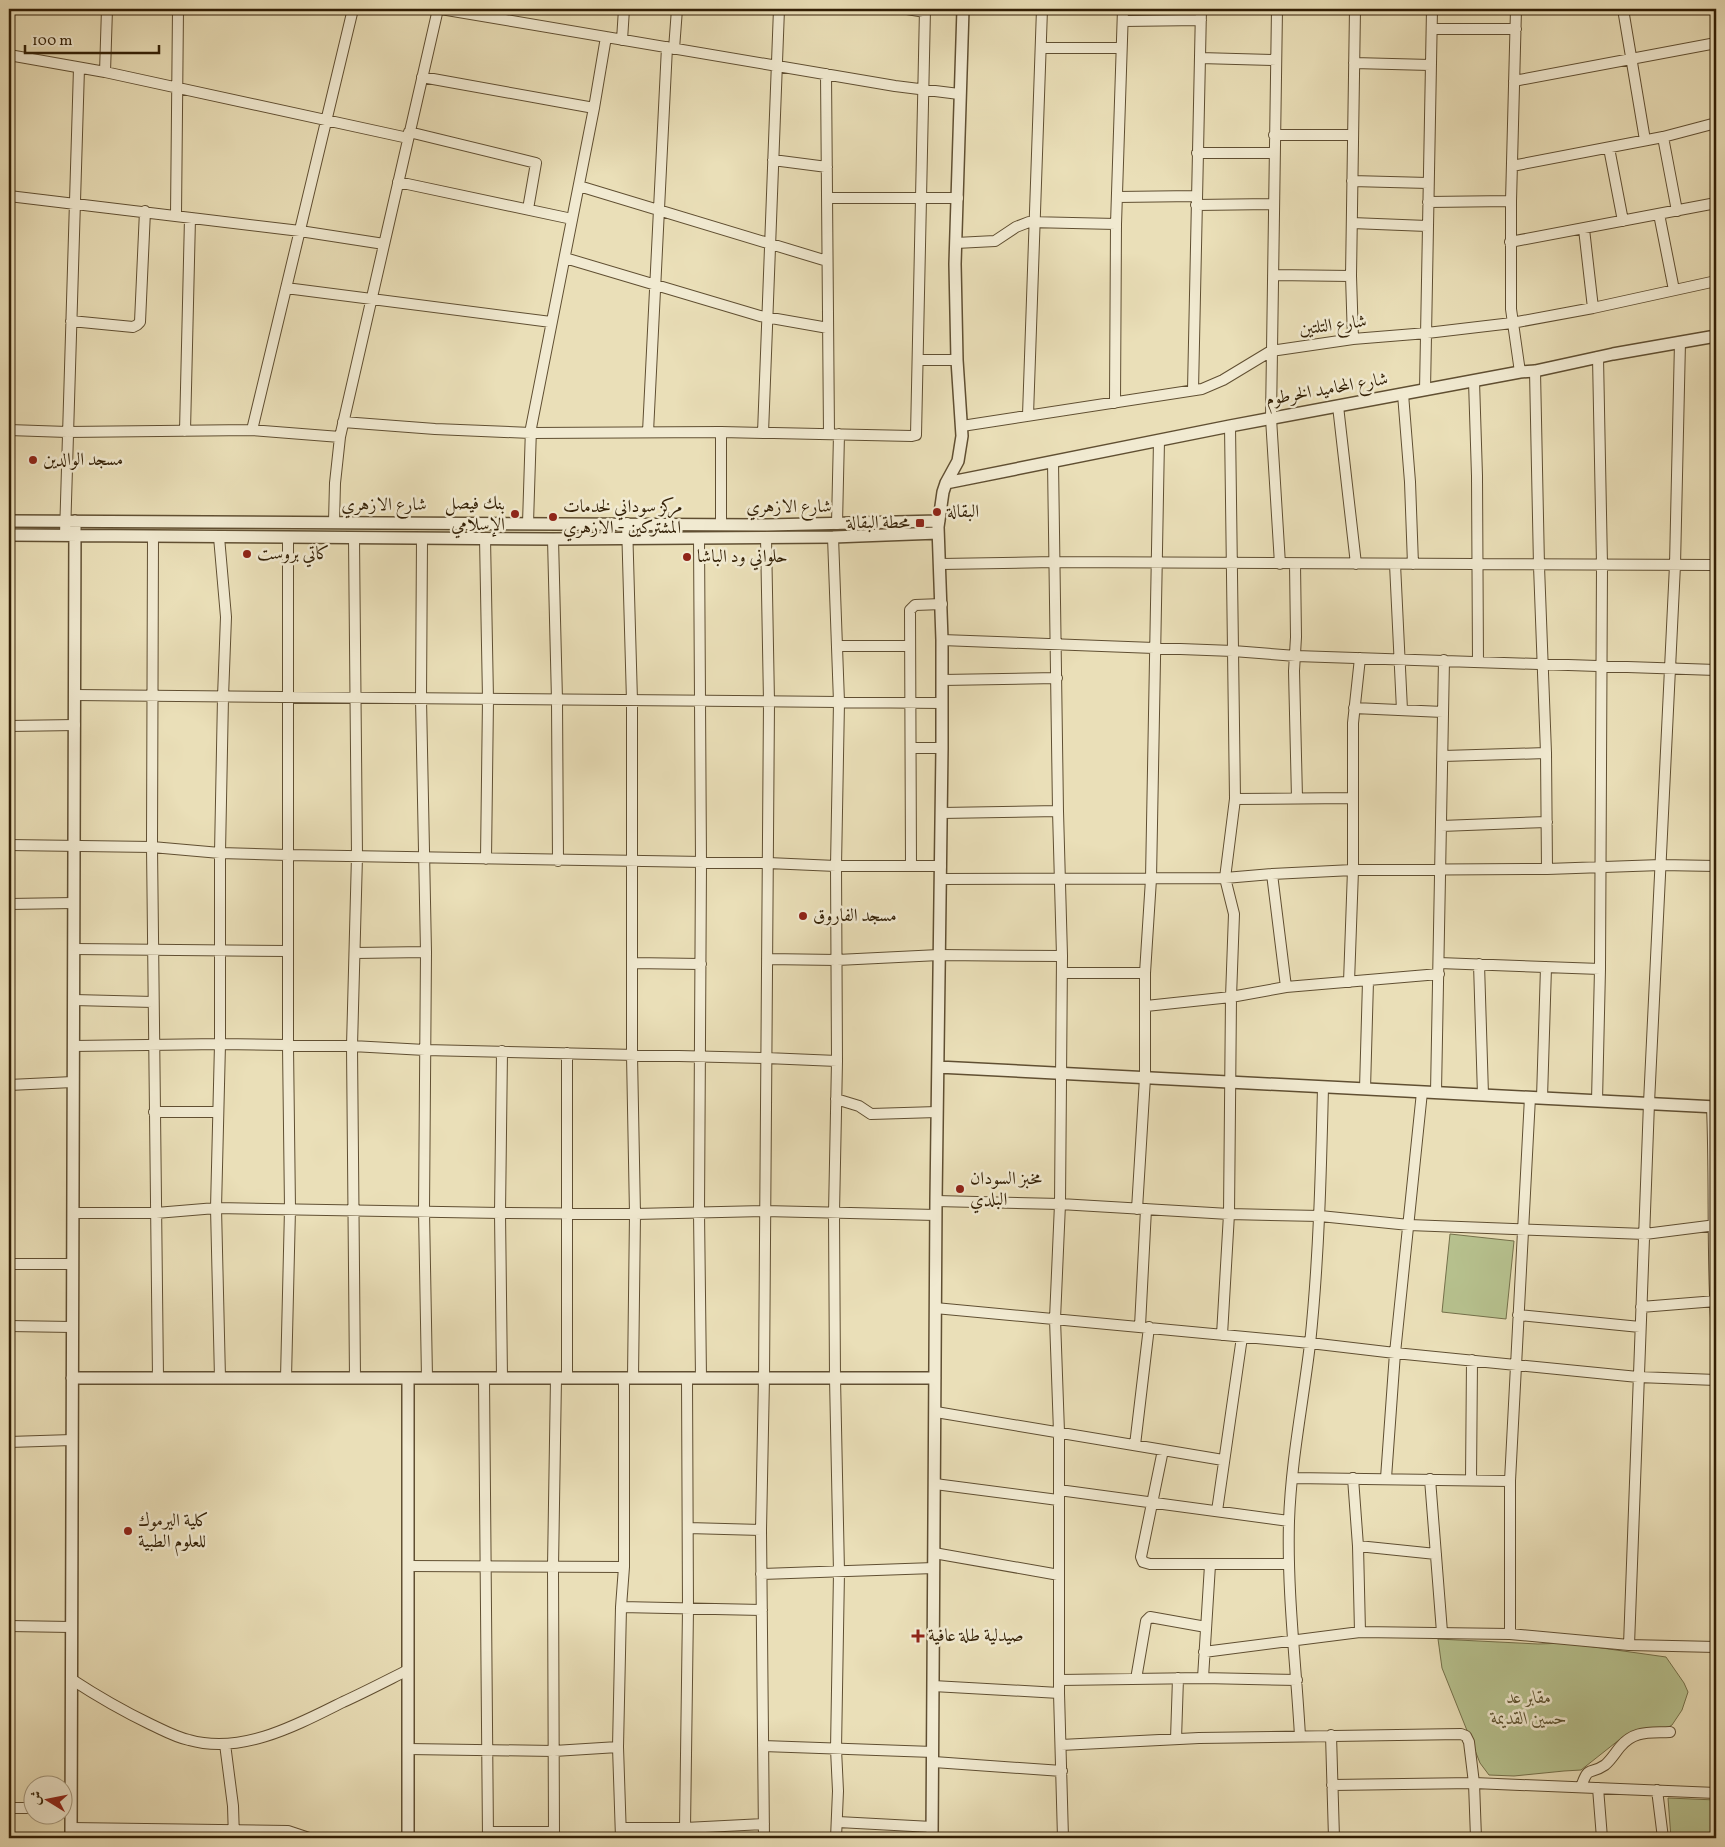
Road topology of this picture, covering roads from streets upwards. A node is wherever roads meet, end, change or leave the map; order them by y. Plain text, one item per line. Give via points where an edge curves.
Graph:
1 (106, 9) edge
2 (178, 9) edge
3 (352, 9) edge
4 (439, 9) edge
5 (624, 9) edge
6 (677, 9) edge
7 (779, 9) edge
8 (907, 9) edge
9 (963, 9) edge
10 (1042, 9) edge
11 (1123, 9) edge
12 (1201, 9) edge
13 (1277, 9) edge
14 (1355, 9) edge
15 (1432, 9) edge
16 (1516, 9) edge
17 (1623, 9) edge
18 (925, 10) edge
19 (1201, 20) junction
20 (1123, 21) junction
21 (1432, 29) junction
22 (1516, 29) junction
23 (606, 37) junction
24 (622, 40) junction
25 (1716, 43) edge
26 (670, 48) junction
27 (1040, 48) junction
28 (1122, 48) junction
29 (9, 55) edge
30 (1200, 58) junction
31 (1276, 60) junction
32 (1632, 60) junction
33 (1354, 63) junction
34 (1430, 65) junction
35 (776, 66) junction
36 (79, 68) junction
37 (105, 72) junction
38 (826, 74) junction
39 (422, 77) junction
40 (1514, 81) junction
41 (176, 88) junction
42 (924, 89) junction
43 (959, 94) junction
44 (594, 108) junction
45 (326, 120) junction
46 (1716, 122) edge
47 (409, 135) junction
48 (1274, 135) junction
49 (1353, 135) junction
50 (1663, 137) junction
51 (1645, 140) junction
52 (1609, 148) junction
53 (1197, 154) junction
54 (1274, 154) junction
55 (773, 160) junction
56 (1512, 166) junction
57 (827, 167) junction
58 (1352, 181) junction
59 (398, 182) junction
60 (1428, 183) junction
61 (579, 186) junction
62 (9, 196) edge
63 (1117, 197) junction
64 (827, 198) junction
65 (922, 198) junction
66 (958, 198) junction
67 (1196, 201) junction
68 (1510, 201) junction
69 (1428, 202) junction
70 (1716, 203) edge
71 (76, 204) junction
72 (1273, 204) junction
73 (528, 209) junction
74 (660, 209) junction
75 (1677, 211) junction
76 (145, 212) junction
77 (1659, 214) junction
78 (176, 216) junction
79 (190, 218) junction
80 (572, 219) junction
81 (1623, 221) junction
82 (1034, 222) junction
83 (1352, 223) junction
84 (1116, 224) junction
85 (1427, 226) junction
86 (1584, 229) junction
87 (300, 231) junction
88 (1510, 242) junction
89 (956, 243) junction
90 (384, 244) junction
91 (770, 244) junction
92 (565, 258) junction
93 (827, 261) junction
94 (1273, 275) junction
95 (1351, 276) junction
96 (1716, 282) edge
97 (656, 284) junction
98 (286, 288) junction
99 (1674, 290) junction
100 (371, 298) junction
101 (1593, 308) junction
102 (767, 318) junction
103 (71, 321) junction
104 (551, 322) junction
105 (1512, 323) junction
106 (828, 328) junction
107 (1427, 333) junction
108 (1716, 336) edge
109 (1353, 339) junction
110 (1680, 342) junction
111 (1271, 351) junction
112 (1598, 357) junction
113 (918, 360) junction
114 (956, 360) junction
115 (1535, 371) junction
116 (1520, 372) junction
117 (1474, 381) junction
118 (1192, 390) junction
119 (1425, 390) junction
120 (1402, 394) junction
121 (1115, 403) junction
122 (1338, 406) junction
123 (1028, 415) junction
124 (1270, 418) junction
125 (343, 422) junction
126 (962, 426) junction
127 (1230, 426) junction
128 (9, 430) edge
129 (252, 430) junction
130 (185, 431) junction
131 (67, 432) junction
132 (648, 432) junction
133 (721, 432) junction
134 (531, 433) junction
135 (763, 433) junction
136 (834, 434) junction
137 (340, 437) junction
138 (1159, 440) junction
139 (1053, 462) junction
140 (946, 483) junction
141 (9, 521) edge
142 (71, 521) junction
143 (939, 521) junction
144 (334, 522) junction
145 (528, 523) junction
146 (628, 523) junction
147 (722, 524) junction
148 (837, 524) junction
149 (938, 533) junction
150 (9, 535) edge
151 (70, 535) junction
152 (153, 536) junction
153 (219, 537) junction
154 (288, 537) junction
155 (766, 537) junction
156 (833, 537) junction
157 (354, 538) junction
158 (422, 538) junction
159 (485, 538) junction
160 (627, 538) junction
161 (699, 538) junction
162 (553, 539) junction
163 (1054, 562) junction
164 (1158, 562) junction
165 (940, 564) junction
166 (1232, 564) junction
167 (1280, 564) junction
168 (1295, 564) junction
169 (1356, 564) junction
170 (1395, 564) junction
171 (1413, 564) junction
172 (1477, 565) junction
173 (1602, 565) junction
174 (1675, 565) junction
175 (1539, 566) junction
176 (1716, 566) edge
177 (942, 604) junction
178 (942, 640) junction
179 (1056, 644) junction
180 (837, 646) junction
181 (910, 646) junction
182 (1156, 648) junction
183 (1233, 651) junction
184 (1296, 656) junction
185 (1360, 658) junction
186 (1400, 659) junction
187 (1444, 660) junction
188 (1478, 662) junction
189 (1543, 664) junction
190 (1601, 666) junction
191 (1670, 669) junction
192 (1716, 670) edge
193 (1057, 678) junction
194 (942, 680) junction
195 (75, 696) junction
196 (153, 696) junction
197 (223, 697) junction
198 (288, 698) junction
199 (356, 698) junction
200 (421, 699) junction
201 (488, 699) junction
202 (557, 700) junction
203 (632, 700) junction
204 (701, 701) junction
205 (769, 702) junction
206 (839, 702) junction
207 (910, 703) junction
208 (942, 703) junction
209 (1354, 708) junction
210 (1402, 710) junction
211 (1443, 712) junction
212 (75, 725) junction
213 (9, 726) edge
214 (911, 748) junction
215 (942, 748) junction
216 (1546, 753) junction
217 (1442, 756) junction
218 (1297, 798) junction
219 (1352, 798) junction
220 (1235, 799) junction
221 (1058, 811) junction
222 (941, 813) junction
223 (1547, 822) junction
224 (1441, 826) junction
225 (9, 845) edge
226 (74, 847) junction
227 (152, 847) junction
228 (220, 853) junction
229 (288, 855) junction
230 (357, 856) junction
231 (424, 857) junction
232 (486, 859) junction
233 (558, 861) junction
234 (632, 861) junction
235 (701, 863) junction
236 (768, 863) junction
237 (1661, 865) junction
238 (836, 866) junction
239 (911, 866) junction
240 (941, 866) junction
241 (1716, 866) edge
242 (1600, 867) junction
243 (1547, 868) junction
244 (1353, 870) junction
245 (1440, 870) junction
246 (1272, 874) junction
247 (1225, 878) junction
248 (940, 879) junction
249 (1060, 879) junction
250 (1150, 880) junction
251 (74, 903) junction
252 (9, 904) edge
253 (74, 949) junction
254 (153, 950) junction
255 (220, 950) junction
256 (288, 951) junction
257 (426, 952) junction
258 (355, 953) junction
259 (939, 955) junction
260 (1062, 956) junction
261 (767, 959) junction
262 (836, 960) junction
263 (632, 963) junction
264 (701, 964) junction
265 (1479, 964) junction
266 (1546, 967) junction
267 (1439, 969) junction
268 (1600, 969) junction
269 (1062, 973) junction
270 (1145, 973) junction
271 (1368, 981) junction
272 (1349, 982) junction
273 (1286, 987) junction
274 (1231, 997) junction
275 (74, 1000) junction
276 (153, 1002) junction
277 (1146, 1006) junction
278 (220, 1044) junction
279 (74, 1046) junction
280 (153, 1046) junction
281 (288, 1046) junction
282 (352, 1046) junction
283 (425, 1050) junction
284 (502, 1051) junction
285 (568, 1053) junction
286 (632, 1055) junction
287 (701, 1057) junction
288 (766, 1058) junction
289 (837, 1061) junction
290 (938, 1067) junction
291 (1061, 1073) junction
292 (1145, 1078) junction
293 (73, 1082) junction
294 (1230, 1082) junction
295 (9, 1085) edge
296 (1323, 1086) junction
297 (1365, 1089) junction
298 (1422, 1092) junction
299 (1436, 1092) junction
300 (1483, 1095) junction
301 (1530, 1097) junction
302 (1542, 1098) junction
303 (836, 1099) junction
304 (1597, 1101) junction
305 (1649, 1103) junction
306 (1714, 1107) edge
307 (154, 1112) junction
308 (218, 1112) junction
309 (937, 1112) junction
310 (1715, 1156) edge
311 (936, 1200) junction
312 (1060, 1204) junction
313 (216, 1208) junction
314 (290, 1209) junction
315 (1141, 1209) junction
316 (353, 1210) junction
317 (424, 1211) junction
318 (764, 1211) junction
319 (699, 1212) junction
320 (73, 1213) junction
321 (156, 1213) junction
322 (500, 1213) junction
323 (568, 1213) junction
324 (834, 1213) junction
325 (635, 1214) junction
326 (1229, 1214) junction
327 (936, 1215) junction
328 (1320, 1216) junction
329 (1409, 1225) junction
330 (1714, 1225) edge
331 (1522, 1230) junction
332 (1645, 1234) junction
333 (9, 1264) edge
334 (73, 1264) junction
335 (1716, 1301) edge
336 (1641, 1307) junction
337 (935, 1308) junction
338 (1518, 1315) junction
339 (1716, 1318) edge
340 (1055, 1319) junction
341 (9, 1326) edge
342 (1144, 1326) junction
343 (72, 1327) junction
344 (1640, 1327) junction
345 (1222, 1335) junction
346 (1242, 1337) junction
347 (1310, 1342) junction
348 (1395, 1353) junction
349 (1472, 1360) junction
350 (1515, 1365) junction
351 (1638, 1377) junction
352 (72, 1378) junction
353 (158, 1378) junction
354 (220, 1378) junction
355 (286, 1378) junction
356 (355, 1378) junction
357 (408, 1378) junction
358 (427, 1378) junction
359 (502, 1378) junction
360 (562, 1378) junction
361 (628, 1378) junction
362 (687, 1378) junction
363 (701, 1378) junction
364 (764, 1378) junction
365 (835, 1378) junction
366 (935, 1378) junction
367 (484, 1379) junction
368 (1716, 1380) edge
369 (936, 1412) junction
370 (1059, 1432) junction
371 (72, 1440) junction
372 (9, 1442) edge
373 (1135, 1445) junction
374 (1163, 1450) junction
375 (1223, 1460) junction
376 (1292, 1478) junction
377 (1353, 1478) junction
378 (1386, 1478) junction
379 (1430, 1479) junction
380 (1472, 1480) junction
381 (1510, 1481) junction
382 (936, 1484) junction
383 (1059, 1495) junction
384 (1154, 1502) junction
385 (1217, 1511) junction
386 (1289, 1521) junction
387 (688, 1528) junction
388 (761, 1530) junction
389 (1358, 1546) junction
390 (934, 1553) junction
391 (1436, 1554) junction
392 (1289, 1564) junction
393 (1210, 1565) junction
394 (408, 1566) junction
395 (486, 1567) junction
396 (553, 1567) junction
397 (624, 1567) junction
398 (934, 1568) junction
399 (838, 1572) junction
400 (761, 1574) junction
401 (1059, 1575) junction
402 (621, 1607) junction
403 (688, 1609) junction
404 (762, 1610) junction
405 (9, 1626) edge
406 (71, 1627) junction
407 (1206, 1627) junction
408 (1360, 1632) junction
409 (1442, 1632) junction
410 (1510, 1634) junction
411 (1293, 1640) junction
412 (1629, 1645) junction
413 (1716, 1647) edge
414 (1204, 1652) junction
415 (408, 1670) junction
416 (1178, 1678) junction
417 (1203, 1678) junction
418 (1136, 1679) junction
419 (71, 1680) junction
420 (1060, 1680) junction
421 (1297, 1680) junction
422 (933, 1686) junction
423 (1059, 1693) junction
424 (1670, 1732) dead end
425 (1331, 1735) junction
426 (1300, 1736) junction
427 (1176, 1739) junction
428 (225, 1744) junction
429 (1061, 1745) junction
430 (763, 1746) junction
431 (618, 1747) junction
432 (408, 1749) junction
433 (836, 1749) junction
434 (487, 1751) junction
435 (554, 1751) junction
436 (934, 1757) junction
437 (1062, 1771) junction
438 (68, 1774) edge
439 (1474, 1783) junction
440 (1332, 1785) junction
441 (1580, 1787) junction
442 (1598, 1788) junction
443 (1657, 1790) junction
444 (1716, 1793) edge
445 (9, 1808) edge
446 (22, 1808) edge
447 (838, 1822) junction
448 (764, 1824) junction
449 (698, 1827) junction
450 (685, 1828) junction
451 (71, 1833) edge
452 (621, 1833) edge
453 (932, 1833) edge
454 (234, 1834) edge
455 (488, 1835) edge
456 (554, 1835) edge
457 (308, 1838) edge
458 (408, 1838) edge
459 (698, 1838) edge
460 (764, 1838) edge
461 (836, 1838) edge
462 (1063, 1838) edge
463 (1334, 1838) edge
464 (1476, 1838) edge
465 (1602, 1838) edge
466 (1663, 1838) edge

1 - 37 street
2 - 41 street
3 - 45 street
4 - 23 street
4 - 39 street
5 - 24 street
6 - 26 street
7 - 35 street
8 - 18 street
9 - 43 street
10 - 27 street
11 - 20 street
12 - 19 street
13 - 31 street
14 - 33 street
15 - 21 street
16 - 22 street
17 - 32 street
18 - 42 street
19 - 20 street
19 - 30 street
20 - 28 street
21 - 22 street
21 - 34 street
22 - 40 street
23 - 24 street
23 - 44 street
24 - 26 street
25 - 32 street
26 - 35 street
26 - 74 street
27 - 28 street
27 - 82 street
28 - 63 street
29 - 36 street
30 - 31 street
30 - 53 street
31 - 48 street
32 - 40 street
32 - 51 street
33 - 34 street
33 - 49 street
34 - 60 street
35 - 38 street
35 - 55 street
36 - 37 street
36 - 71 street
37 - 41 street
38 - 42 street
38 - 57 street
39 - 44 street
39 - 47 street
40 - 56 street
41 - 45 street
41 - 78 street
42 - 43 street
42 - 65 street
43 - 66 street
44 - 61 street
45 - 47 street
45 - 87 street
46 - 50 street
47 - 59 street
47 - 73 street via 536,164
48 - 49 street
48 - 54 street
49 - 58 street
50 - 51 street
50 - 75 street
51 - 52 street
52 - 56 street
52 - 81 street
53 - 54 street
53 - 67 street
54 - 72 street
55 - 57 street
55 - 91 street
56 - 68 street
57 - 64 street
58 - 60 street
58 - 83 street
59 - 73 street
59 - 90 street
60 - 69 street
61 - 74 street
61 - 80 street
62 - 71 street
63 - 67 street
63 - 84 street
64 - 65 street
64 - 93 street
65 - 66 street
65 - 113 street
66 - 89 street
67 - 72 street
67 - 118 street
68 - 69 street
68 - 88 street
69 - 85 street
70 - 75 street
71 - 76 street
71 - 103 street
72 - 94 street
73 - 80 street
74 - 91 street
74 - 97 street
75 - 77 street
76 - 78 street
76 - 103 street via 140,322 133,327
77 - 81 street
77 - 99 street
78 - 79 street
79 - 87 street
79 - 130 street
80 - 92 street
81 - 86 street
82 - 84 street
82 - 89 street via 1022,223 996,241
82 - 123 street
83 - 85 street
83 - 95 street
84 - 121 street
85 - 107 street
86 - 88 street
86 - 101 street
87 - 90 street
87 - 98 street
88 - 105 street
89 - 114 street
90 - 100 street
91 - 93 street
91 - 102 street
92 - 97 street
92 - 104 street
93 - 106 street
94 - 95 street
94 - 111 street
95 - 109 street
96 - 99 street, شارع التلتين
97 - 102 street
97 - 132 street
98 - 100 street
98 - 129 street
99 - 101 street, شارع التلتين
100 - 104 street
100 - 125 street
101 - 105 street, شارع التلتين
102 - 106 street
102 - 135 street
103 - 131 street
104 - 134 street
105 - 107 street, شارع التلتين
105 - 116 street
106 - 136 street
107 - 109 street, شارع التلتين
107 - 119 street
108 - 110 street, شارع المحاميد الخرطوم
109 - 111 street, شارع التلتين
110 - 112 street, شارع المحاميد الخرطوم
110 - 174 street
111 - 118 street, شارع التلتين via 1223,380
111 - 124 street
112 - 115 street, شارع المحاميد الخرطوم
112 - 173 street
113 - 114 street
113 - 136 street via 916,435
114 - 126 street
115 - 116 street, شارع المحاميد الخرطوم
115 - 175 street
116 - 117 street, شارع المحاميد الخرطوم
117 - 119 street, شارع المحاميد الخرطوم
117 - 172 street
118 - 121 street, شارع التلتين
119 - 120 street, شارع المحاميد الخرطوم
120 - 122 street, شارع المحاميد الخرطوم
120 - 171 street
121 - 123 street, شارع التلتين
122 - 124 street, شارع المحاميد الخرطوم
122 - 169 street
123 - 126 street, شارع التلتين
124 - 127 street, شارع المحاميد الخرطوم
124 - 167 street
125 - 134 street
125 - 137 street
126 - 140 street via 960,456
127 - 138 street, شارع المحاميد الخرطوم
127 - 166 street
128 - 131 street
129 - 130 street
129 - 137 street
130 - 131 street
131 - 142 street
132 - 133 street
132 - 134 street
133 - 135 street
133 - 147 street
134 - 145 street
135 - 136 street
136 - 148 street
137 - 144 street
138 - 139 street, شارع المحاميد الخرطوم
138 - 164 street
139 - 140 street, شارع المحاميد الخرطوم
139 - 163 street
140 - 143 street
141 - 142 street, شارع الازهري
142 - 144 street, شارع الازهري
142 - 151 street
143 - 148 street, شارع الازهري
143 - 149 street
144 - 145 street, شارع الازهري
145 - 146 street, شارع الازهري
146 - 147 street, شارع الازهري
146 - 160 street
147 - 148 street, شارع الازهري
149 - 156 street, شارع الازهري
149 - 165 street
150 - 151 street, شارع الازهري
151 - 152 street, شارع الازهري
151 - 195 street
152 - 153 street, شارع الازهري
152 - 196 street
153 - 154 street, شارع الازهري
153 - 197 street via 226,617
154 - 157 street, شارع الازهري
154 - 198 street
155 - 156 street, شارع الازهري
155 - 161 street, شارع الازهري
155 - 205 street
156 - 180 street
157 - 158 street, شارع الازهري
157 - 199 street
158 - 159 street, شارع الازهري
158 - 200 street
159 - 162 street, شارع الازهري
159 - 201 street
160 - 161 street, شارع الازهري
160 - 162 street, شارع الازهري
160 - 203 street
161 - 204 street
162 - 202 street
163 - 164 street
163 - 165 street
163 - 179 street
164 - 166 street
164 - 182 street
165 - 177 street
166 - 167 street
166 - 183 street
167 - 168 street
168 - 169 street
168 - 184 street
169 - 170 street
170 - 171 street
170 - 186 street
171 - 172 street
172 - 175 street
172 - 188 street
173 - 174 street
173 - 175 street
173 - 190 street
174 - 176 street
174 - 191 street
175 - 189 street
177 - 178 street
177 - 181 street via 910,608
178 - 179 street
178 - 194 street
179 - 182 street
179 - 193 street
180 - 181 street
180 - 206 street
181 - 207 street
182 - 183 street
182 - 250 street
183 - 184 street
183 - 220 street
184 - 185 street
184 - 218 street
185 - 186 street
185 - 209 street
186 - 187 street
186 - 210 street
187 - 188 street
187 - 211 street
188 - 189 street
189 - 190 street
189 - 216 street
190 - 191 street
190 - 242 street
191 - 192 street
191 - 237 street
193 - 194 street
193 - 221 street
194 - 208 street
195 - 196 street
195 - 212 street
196 - 197 street
196 - 227 street
197 - 198 street
197 - 228 street
198 - 199 street
198 - 229 street
199 - 200 street
199 - 230 street
200 - 201 street
200 - 231 street
201 - 202 street
201 - 232 street
202 - 203 street
202 - 233 street
203 - 204 street
203 - 234 street
204 - 205 street
204 - 235 street
205 - 206 street
205 - 236 street
206 - 207 street
206 - 238 street
207 - 208 street
207 - 214 street
208 - 215 street
209 - 210 street
209 - 219 street
210 - 211 street
211 - 217 street
212 - 213 street
212 - 226 street
214 - 215 street
214 - 239 street
215 - 222 street
216 - 217 street
216 - 223 street
217 - 224 street
218 - 219 street
218 - 220 street
219 - 244 street
220 - 247 street
221 - 222 street
221 - 249 street
222 - 240 street
223 - 224 street
223 - 243 street
224 - 245 street
225 - 226 street
226 - 227 street
226 - 251 street
227 - 228 street
227 - 254 street
228 - 229 street
228 - 255 street
229 - 230 street
229 - 256 street
230 - 231 street
230 - 258 street
231 - 232 street
231 - 257 street
232 - 233 street
233 - 234 street
234 - 235 street
234 - 263 street
235 - 236 street
235 - 264 street
236 - 238 street
236 - 261 street
237 - 241 street
237 - 242 street
237 - 305 street
238 - 239 street
238 - 262 street
239 - 240 street
240 - 248 street
242 - 243 street
242 - 268 street
243 - 245 street
244 - 245 street
244 - 246 street
244 - 272 street
245 - 267 street
246 - 247 street
246 - 273 street
247 - 250 street
247 - 274 street via 1234,914
248 - 249 street
248 - 259 street
249 - 250 street
249 - 260 street
250 - 270 street
251 - 252 street
251 - 253 street
253 - 254 street
253 - 275 street
254 - 255 street
254 - 276 street
255 - 256 street
255 - 278 street
256 - 281 street
257 - 258 street
257 - 283 street
258 - 282 street
259 - 260 street
259 - 262 street
259 - 290 street
260 - 269 street
261 - 262 street
261 - 288 street
262 - 289 street
263 - 264 street
263 - 286 street
264 - 287 street
265 - 266 street
265 - 267 street
265 - 300 street
266 - 268 street
266 - 302 street
267 - 271 street
267 - 299 street
268 - 304 street
269 - 270 street
269 - 291 street
270 - 277 street
271 - 272 street
271 - 297 street
272 - 273 street
273 - 274 street
274 - 277 street
274 - 294 street
275 - 276 street
275 - 279 street
276 - 280 street
277 - 292 street
278 - 280 street
278 - 281 street
278 - 308 street
279 - 280 street
279 - 293 street
280 - 307 street
281 - 282 street
281 - 314 street
282 - 283 street
282 - 316 street
283 - 284 street
283 - 317 street
284 - 285 street
284 - 322 street
285 - 286 street
285 - 323 street
286 - 287 street
286 - 325 street
287 - 288 street
287 - 319 street
288 - 289 street
288 - 318 street
289 - 303 street
290 - 291 street
290 - 309 street
291 - 292 street
291 - 312 street
292 - 294 street
292 - 315 street
293 - 295 street
293 - 320 street
294 - 296 street
294 - 326 street
296 - 297 street
296 - 328 street
297 - 298 street
298 - 299 street
298 - 329 street
299 - 300 street
300 - 301 street
301 - 302 street
301 - 331 street
302 - 304 street
303 - 309 street via 859,1106 871,1114
303 - 324 street
304 - 305 street
305 - 306 street
305 - 332 street
306 - 310 street
307 - 308 street
307 - 321 street
308 - 313 street
309 - 311 street
310 - 330 street
311 - 312 street
311 - 327 street
312 - 315 street
312 - 340 street
313 - 314 street
313 - 321 street
313 - 354 street
314 - 316 street
314 - 355 street
315 - 326 street
315 - 342 street
316 - 317 street
316 - 356 street
317 - 322 street
317 - 358 street
318 - 319 street
318 - 324 street
318 - 364 street
319 - 325 street
319 - 363 street
320 - 321 street
320 - 334 street
321 - 353 street
322 - 323 street
322 - 359 street
323 - 325 street
323 - 360 street
324 - 327 street
324 - 365 street
325 - 361 street
326 - 328 street
326 - 345 street
327 - 337 street
328 - 329 street
328 - 347 street
329 - 331 street
329 - 348 street
330 - 332 street
330 - 335 street
331 - 332 street
331 - 338 street
332 - 336 street
333 - 334 street
334 - 343 street
335 - 336 street
335 - 339 street
336 - 344 street
337 - 340 street
337 - 366 street
338 - 344 street
338 - 350 street
340 - 342 street
340 - 370 street
341 - 343 street
342 - 345 street
342 - 373 street
343 - 352 street
344 - 351 street
345 - 346 street
346 - 347 street
346 - 375 street
347 - 348 street
347 - 376 street
348 - 349 street
348 - 378 street
349 - 350 street
349 - 380 street
350 - 351 street
350 - 381 street
351 - 368 street
351 - 412 street
352 - 353 street
352 - 371 street
353 - 354 street
354 - 355 street
355 - 356 street
356 - 357 street
357 - 358 street
357 - 394 street
358 - 367 street
359 - 360 street
359 - 367 street
360 - 361 street
360 - 396 street
361 - 362 street
361 - 397 street
362 - 363 street
362 - 387 street
363 - 364 street
364 - 365 street
364 - 388 street
365 - 366 street
365 - 399 street
366 - 369 street
367 - 395 street
369 - 370 street
369 - 382 street
370 - 373 street
370 - 383 street
371 - 372 street
371 - 406 street
373 - 374 street
374 - 375 street
374 - 384 street
375 - 385 street
376 - 377 street
376 - 386 street
377 - 378 street
377 - 389 street
378 - 379 street
379 - 380 street
379 - 391 street
380 - 381 street
381 - 410 street
382 - 383 street
382 - 390 street
383 - 384 street
383 - 401 street
384 - 385 street
384 - 393 street via 1141,1557 1143,1562
385 - 386 street
386 - 392 street
387 - 388 street
387 - 403 street
388 - 400 street
389 - 391 street
389 - 408 street
390 - 398 street
390 - 401 street
391 - 409 street
392 - 393 street
392 - 411 street
393 - 407 street
394 - 395 street
394 - 415 street
395 - 396 street
395 - 434 street
396 - 397 street
396 - 435 street
397 - 402 street
398 - 399 street
398 - 422 street
399 - 400 street
399 - 433 street
400 - 404 street
401 - 420 street
402 - 403 street
402 - 431 street
403 - 404 street
403 - 450 street
404 - 430 street
405 - 406 street
406 - 419 street
407 - 414 street
407 - 418 street via 1150,1617 1146,1620
408 - 409 street
408 - 411 street
409 - 410 street
410 - 412 street
411 - 414 street
411 - 421 street
412 - 413 street
414 - 417 street
415 - 428 street via 279,1732
415 - 432 street
416 - 417 street
416 - 418 street
416 - 427 street
417 - 421 street
418 - 420 street
419 - 428 street via 116,1708 165,1731 188,1740
419 - 438 street
420 - 423 street
421 - 426 street
422 - 423 street
422 - 436 street
423 - 429 street
424 - 441 street via 1637,1734 1629,1738 1605,1764 1586,1774
425 - 426 street
425 - 439 street via 1461,1734 1470,1742
425 - 440 street
426 - 427 street
427 - 429 street
428 - 454 street
429 - 437 street
430 - 433 street
430 - 448 street
431 - 435 street
431 - 452 street
432 - 434 street
432 - 458 street
433 - 436 street
433 - 447 street
434 - 435 street
434 - 455 street
435 - 456 street
436 - 437 street
436 - 453 street
437 - 462 street
439 - 440 street
439 - 441 street
439 - 464 street
440 - 463 street
441 - 442 street
442 - 443 street
442 - 465 street
443 - 444 street
443 - 466 street
445 - 446 street
447 - 453 street
447 - 461 street
448 - 449 street
448 - 460 street
449 - 450 street
449 - 459 street
450 - 452 street
451 - 454 street
454 - 457 street via 288,1832
455 - 456 street

